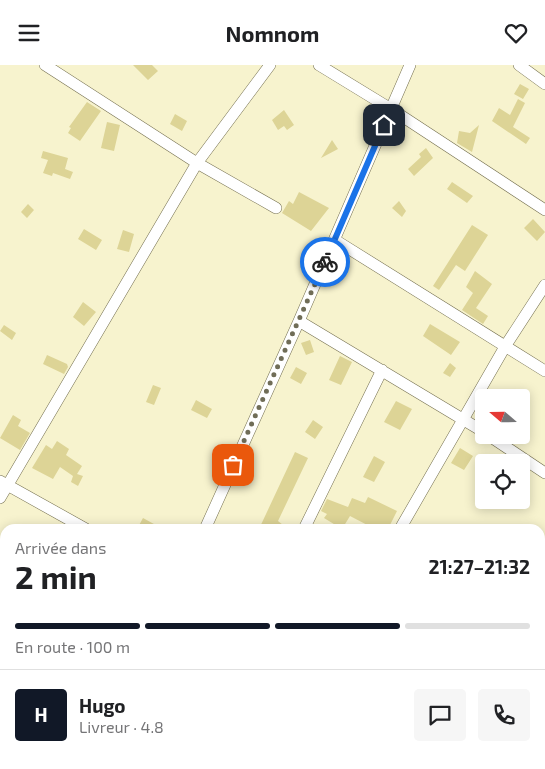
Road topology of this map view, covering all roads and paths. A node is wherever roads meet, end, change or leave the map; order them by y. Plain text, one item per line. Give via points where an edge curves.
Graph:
1 (45, 65) edge
2 (270, 65) edge
3 (319, 65) edge
4 (410, 65) edge
5 (519, 65) edge
6 (545, 84) edge
7 (391, 109) junction
8 (197, 163) junction
9 (276, 208) dead end
10 (545, 210) edge
11 (334, 240) junction
12 (544, 288) edge
13 (299, 321) junction
14 (506, 345) junction
15 (382, 370) junction
16 (545, 371) edge
17 (464, 419) junction
18 (475, 426) edge
19 (502, 444) edge
20 (545, 473) edge
21 (4, 483) edge
22 (0, 498) edge
23 (77, 524) edge
24 (207, 524) edge
25 (306, 524) edge
26 (403, 524) edge

1 - 8 street
2 - 8 street
3 - 7 street
4 - 7 street
5 - 6 street
7 - 10 street
7 - 11 street
8 - 9 street
8 - 21 street
11 - 13 street
11 - 14 street
12 - 14 street
13 - 15 street
13 - 24 street
14 - 16 street
14 - 17 street
15 - 17 street
15 - 25 street
17 - 18 street
17 - 26 street
19 - 20 street
21 - 22 street
21 - 23 street

